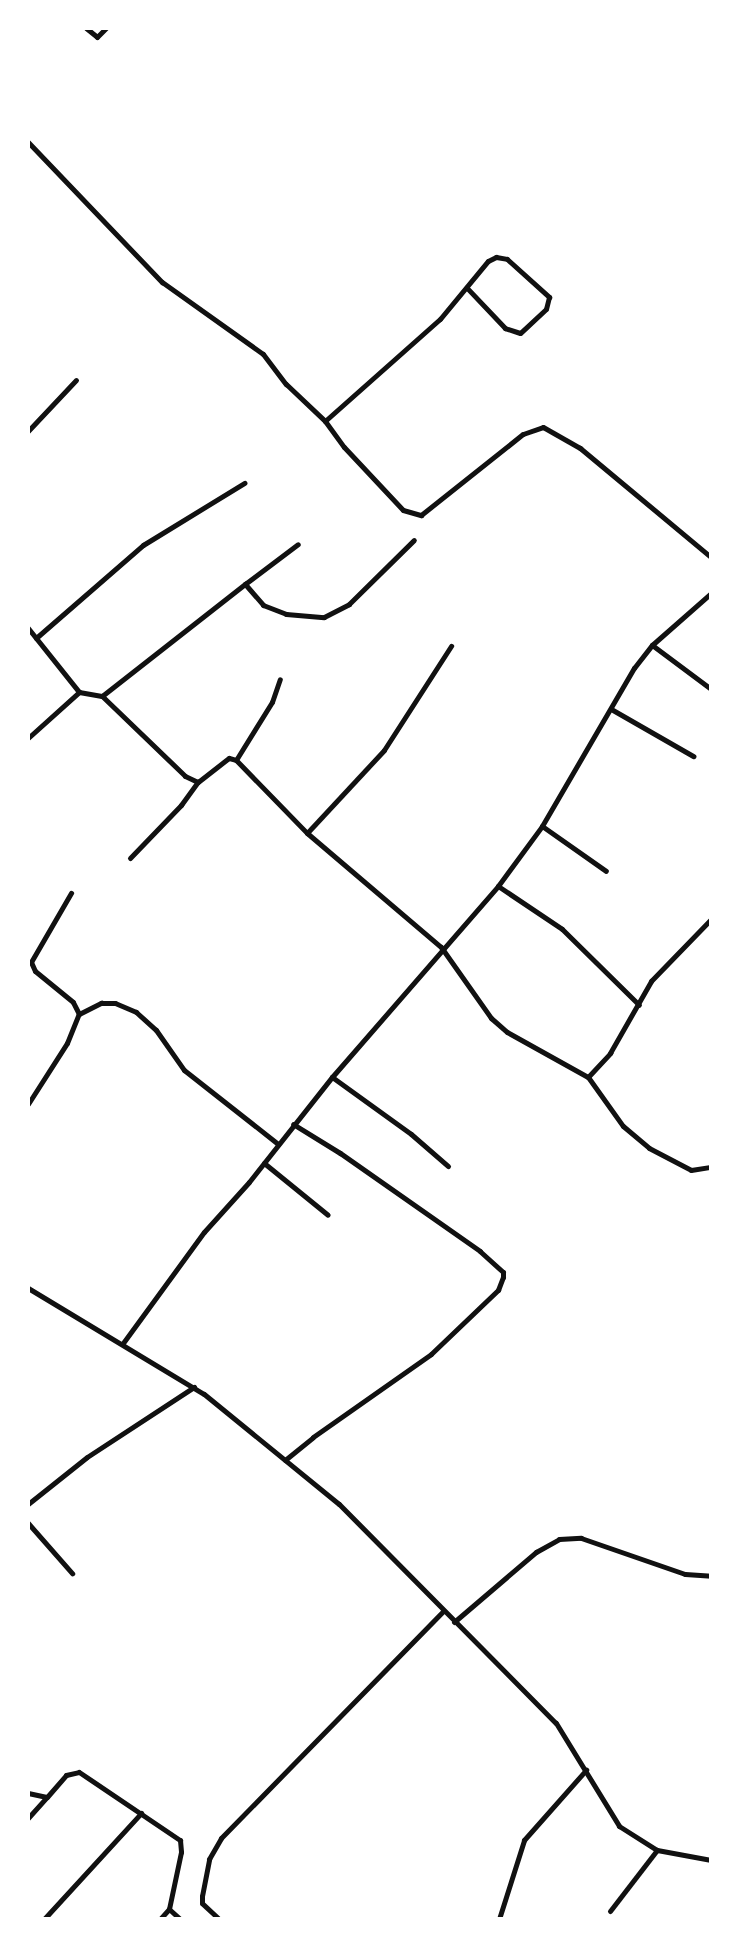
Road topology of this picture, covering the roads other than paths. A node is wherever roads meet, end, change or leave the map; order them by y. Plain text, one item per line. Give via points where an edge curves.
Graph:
1 (86, 28) edge
2 (106, 28) edge
3 (28, 142) edge
4 (467, 288) junction
5 (76, 380) dead end
6 (325, 421) junction
7 (28, 431) edge
8 (244, 482) dead end
9 (414, 540) dead end
10 (298, 544) dead end
11 (711, 557) edge
12 (246, 584) junction
13 (711, 593) edge
14 (28, 628) edge
15 (36, 638) junction
16 (652, 645) junction
17 (451, 646) dead end
18 (280, 679) dead end
19 (711, 689) edge
20 (79, 692) junction
21 (102, 696) junction
22 (611, 709) junction
23 (28, 738) edge
24 (693, 756) dead end
25 (236, 760) junction
26 (198, 782) junction
27 (542, 826) junction
28 (307, 833) junction
29 (130, 858) dead end
30 (606, 872) dead end
31 (498, 886) junction
32 (71, 893) dead end
33 (711, 919) edge
34 (441, 947) junction
35 (639, 1005) junction
36 (79, 1014) junction
37 (332, 1077) junction
38 (588, 1077) junction
39 (28, 1104) edge
40 (293, 1124) junction
41 (278, 1144) junction
42 (264, 1163) junction
43 (447, 1166) dead end
44 (711, 1167) edge
45 (328, 1215) dead end
46 (28, 1288) edge
47 (123, 1343) junction
48 (194, 1387) junction
49 (285, 1460) junction
50 (28, 1504) edge
51 (28, 1523) edge
52 (72, 1573) dead end
53 (711, 1576) edge
54 (443, 1611) junction
55 (454, 1622) junction
56 (586, 1770) junction
57 (28, 1793) edge
58 (47, 1797) junction
59 (141, 1813) junction
60 (28, 1818) edge
61 (657, 1850) junction
62 (711, 1860) edge
63 (169, 1909) junction
64 (610, 1911) dead end
65 (44, 1919) edge
66 (160, 1919) edge
67 (180, 1919) edge
68 (219, 1919) edge
69 (499, 1919) edge

1 - 2 street via 97,37
3 - 6 street via 162,282 263,354
4 - 4 street via 488,261 507,259 549,298 547,309 520,333 505,328
4 - 6 street via 440,319
5 - 7 street
6 - 11 street via 402,510 421,515 523,434 535,427 548,429 580,449
8 - 15 street via 143,545
9 - 12 street via 349,604 324,617 286,614 263,605
10 - 12 street
12 - 21 street
13 - 16 street
14 - 15 street
15 - 20 street
16 - 19 street
16 - 22 street
17 - 28 street via 384,750
18 - 25 street via 269,709
20 - 21 street
20 - 23 street
21 - 26 street via 185,776
22 - 24 street
22 - 27 street
25 - 26 street via 229,758
25 - 28 street
26 - 29 street
27 - 30 street
27 - 31 street
28 - 34 street
31 - 34 street
31 - 35 street via 562,929
32 - 36 street via 31,962 35,971 73,1002
33 - 35 street via 651,981
34 - 37 street
34 - 38 street via 491,1018 507,1032
35 - 38 street via 610,1053
36 - 39 street via 67,1043
36 - 41 street via 101,1003 136,1012 156,1030 184,1070
37 - 40 street
37 - 43 street
38 - 44 street via 623,1126 649,1148 691,1170
40 - 41 street
40 - 49 street via 480,1251 503,1272 503,1278 498,1290 431,1354
41 - 42 street
42 - 45 street
42 - 47 street via 204,1232
46 - 47 street
47 - 48 street
48 - 49 street
48 - 50 street via 87,1457
49 - 54 street via 339,1504
51 - 52 street
53 - 55 street via 685,1574 581,1538 559,1539 536,1552
54 - 55 street
54 - 68 street via 221,1838 209,1859 202,1896 202,1903
55 - 56 street via 556,1723
56 - 61 street via 619,1826
56 - 69 street via 524,1840
57 - 58 street
58 - 59 street via 66,1775 79,1772
58 - 60 street
59 - 63 street via 180,1840
59 - 65 street
61 - 62 street
61 - 64 street
63 - 66 street
63 - 67 street

